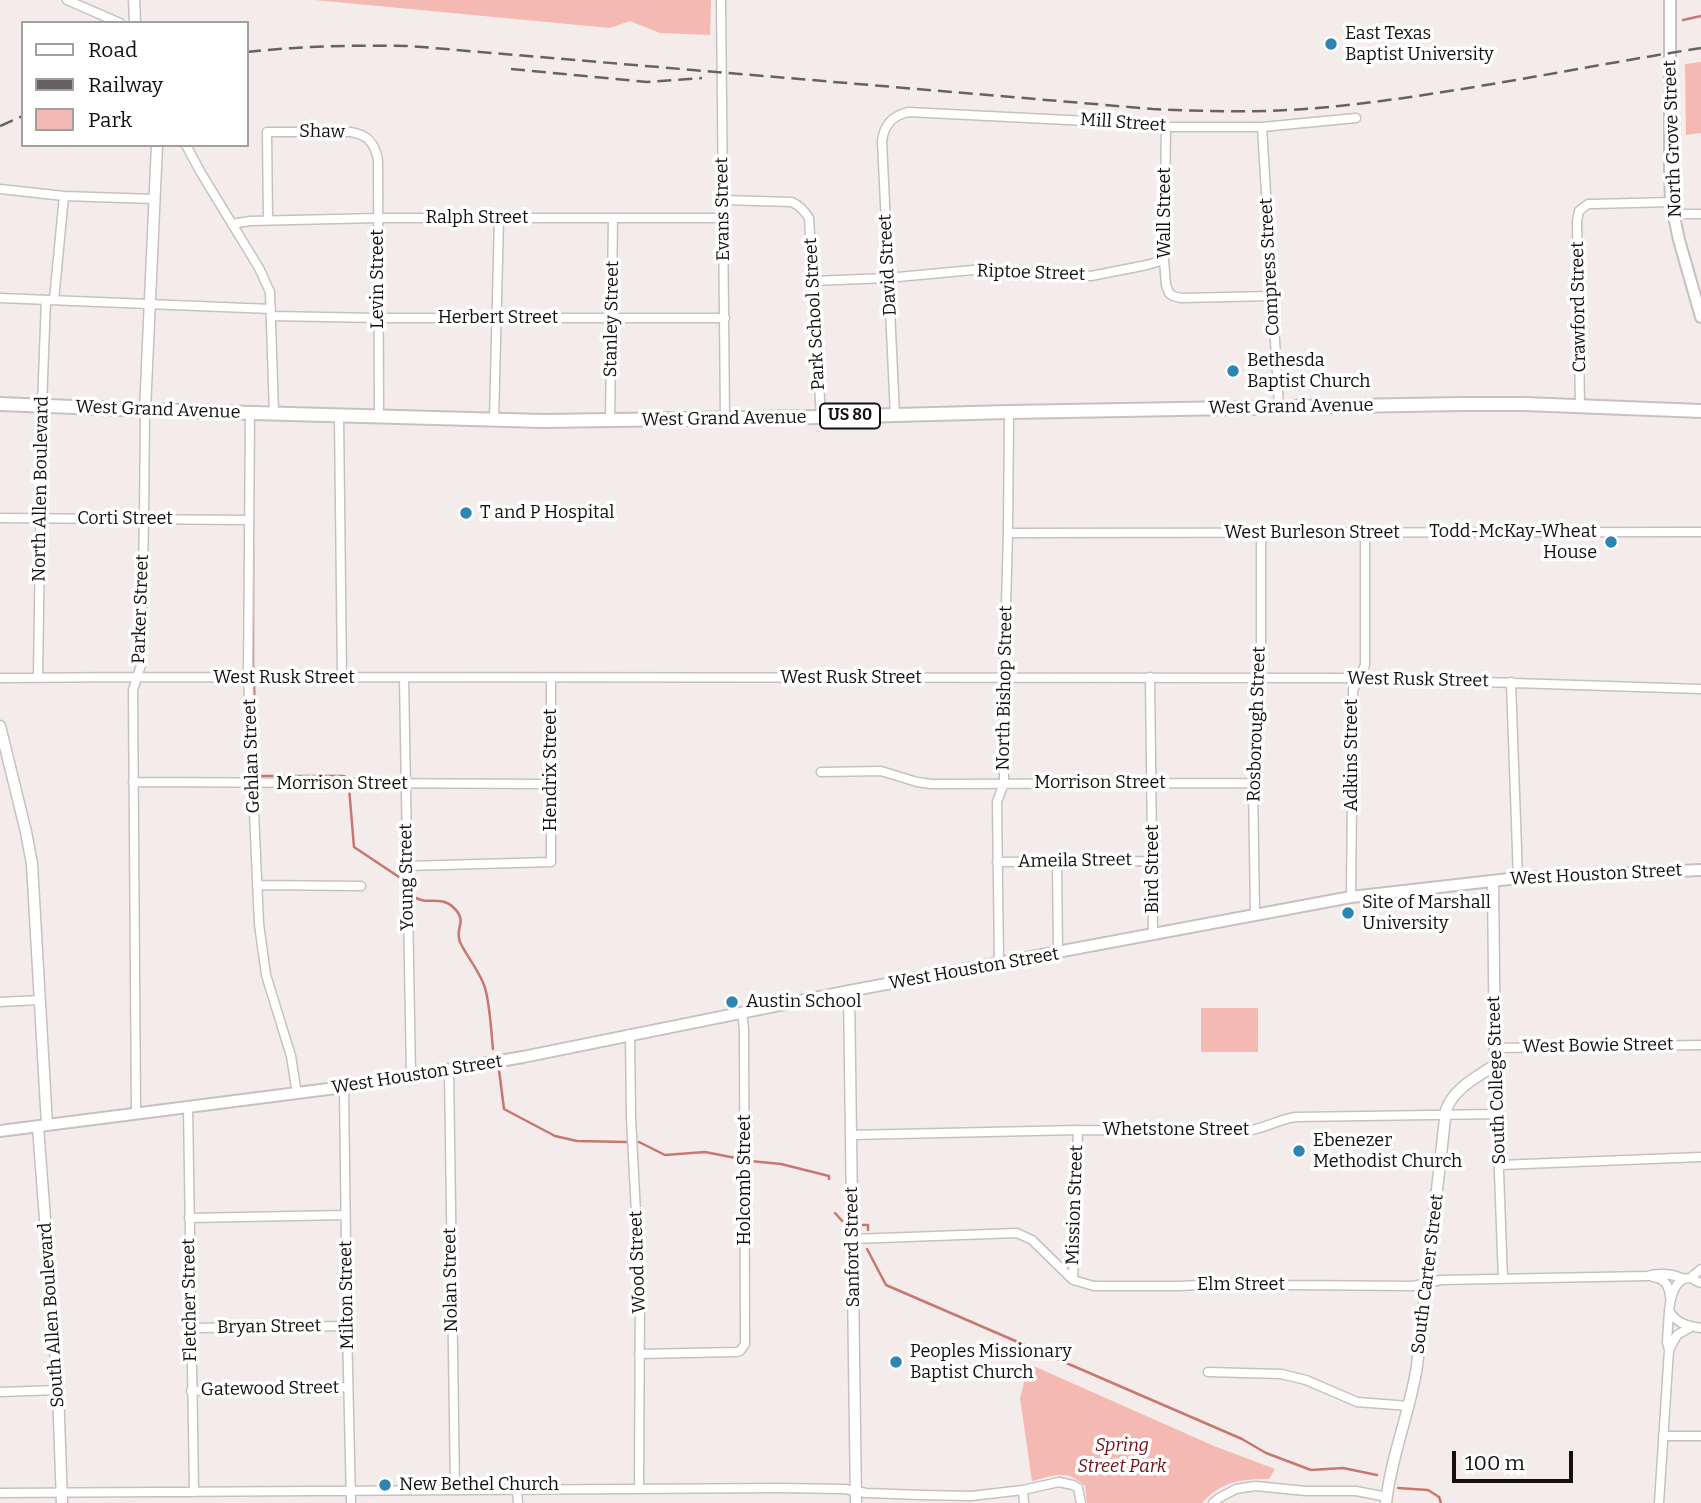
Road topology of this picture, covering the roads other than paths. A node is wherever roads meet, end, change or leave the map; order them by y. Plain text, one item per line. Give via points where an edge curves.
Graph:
1 (67, 0) edge
2 (134, 0) edge
3 (721, 0) edge
4 (1670, 0) edge
5 (115, 21) edge
6 (135, 21) edge
7 (892, 118) joint
8 (1356, 118) dead end
9 (1166, 127) junction
10 (1262, 127) junction
11 (373, 143) joint
12 (157, 147) edge
13 (187, 147) edge
14 (0, 188) edge
15 (64, 196) junction
16 (154, 199) junction
17 (723, 200) junction
18 (1672, 208) junction
19 (1701, 214) edge
20 (378, 218) junction
21 (499, 218) junction
22 (613, 218) junction
23 (724, 218) junction
24 (268, 220) junction
25 (232, 224) junction
26 (1164, 260) junction
27 (889, 278) junction
28 (813, 281) junction
29 (1272, 296) junction
30 (0, 298) edge
31 (50, 300) junction
32 (150, 304) junction
33 (271, 313) junction
34 (1701, 317) edge
35 (378, 318) junction
36 (496, 318) junction
37 (612, 318) junction
38 (724, 318) junction
39 (0, 404) edge
40 (42, 405) junction
41 (1279, 407) junction
42 (1580, 407) junction
43 (145, 410) junction
44 (1701, 411) edge
45 (1009, 412) junction
46 (250, 413) junction
47 (274, 414) junction
48 (895, 415) junction
49 (340, 416) junction
50 (379, 416) junction
51 (821, 417) junction
52 (494, 419) junction
53 (725, 419) junction
54 (610, 421) junction
55 (0, 518) edge
56 (145, 518) junction
57 (41, 519) junction
58 (249, 520) junction
59 (1365, 532) junction
60 (1701, 532) edge
61 (1008, 533) junction
62 (1261, 533) junction
63 (37, 677) junction
64 (138, 677) junction
65 (248, 677) junction
66 (1150, 677) junction
67 (1261, 677) junction
68 (0, 678) edge
69 (342, 678) junction
70 (404, 678) junction
71 (551, 678) junction
72 (1004, 678) junction
73 (1357, 678) junction
74 (1511, 682) junction
75 (1701, 689) edge
76 (0, 726) edge
77 (821, 772) dead end
78 (133, 782) junction
79 (1004, 783) junction
80 (1152, 783) junction
81 (1253, 783) junction
82 (253, 784) junction
83 (406, 784) junction
84 (551, 784) junction
85 (1056, 861) junction
86 (1153, 861) junction
87 (997, 862) junction
88 (407, 866) junction
89 (1701, 870) edge
90 (1518, 878) junction
91 (1493, 881) junction
92 (257, 885) junction
93 (361, 886) dead end
94 (1351, 897) junction
95 (1255, 914) junction
96 (1153, 935) junction
97 (1058, 953) junction
98 (999, 964) junction
99 (849, 991) junction
100 (39, 1000) junction
101 (0, 1002) edge
102 (742, 1012) junction
103 (630, 1034) junction
104 (1701, 1045) edge
105 (1495, 1048) junction
106 (1495, 1065) junction
107 (449, 1070) junction
108 (411, 1076) junction
109 (344, 1087) junction
110 (297, 1094) junction
111 (188, 1107) junction
112 (136, 1114) junction
113 (1498, 1114) junction
114 (1446, 1115) junction
115 (43, 1126) junction
116 (1078, 1130) junction
117 (0, 1131) edge
118 (851, 1135) junction
119 (1701, 1157) edge
120 (1500, 1166) junction
121 (345, 1215) junction
122 (189, 1218) junction
123 (853, 1240) junction
124 (1701, 1269) edge
125 (1647, 1276) junction
126 (1687, 1278) junction
127 (1503, 1279) junction
128 (1073, 1280) junction
129 (1427, 1283) junction
130 (1701, 1283) edge
131 (1670, 1298) junction
132 (1669, 1311) junction
133 (347, 1326) junction
134 (1698, 1326) edge
135 (191, 1328) junction
136 (1669, 1350) junction
137 (639, 1354) junction
138 (1208, 1372) dead end
139 (348, 1387) junction
140 (58, 1390) junction
141 (191, 1391) junction
142 (0, 1392) edge
143 (1409, 1406) junction
144 (1663, 1436) junction
145 (1701, 1436) edge
146 (639, 1489) junction
147 (351, 1490) junction
148 (455, 1490) junction
149 (517, 1490) junction
150 (1023, 1490) junction
151 (856, 1491) junction
152 (62, 1492) junction
153 (194, 1492) junction
154 (0, 1493) edge
155 (1387, 1500) edge
156 (62, 1503) edge
157 (351, 1503) edge
158 (518, 1503) edge
159 (856, 1503) edge
160 (1024, 1503) edge
161 (1082, 1503) edge
162 (1213, 1503) edge
163 (1659, 1503) edge

1 - 5 street
2 - 6 street
3 - 17 street, Evans Street
4 - 18 main road, North Grove Street
7 - 9 street, Mill Street via 908,112
7 - 27 street, David Street via 882,141
8 - 10 street, Mill Street
9 - 10 street, Mill Street
9 - 26 street, Wall Street
10 - 29 street, Compress Street
11 - 20 street, Levin Street via 378,160
11 - 24 street, Shaw via 350,132 267,132
12 - 16 street, Parker Street
13 - 25 street
14 - 15 street
15 - 16 street
15 - 31 street, North Allen Boulevard
16 - 32 street, Parker Street
17 - 23 street, Evans Street
17 - 28 street, Park School Street via 784,200 805,211
18 - 19 street
18 - 34 main road, North Grove Street
18 - 42 street, Crawford Street via 1588,204 1578,215
20 - 21 street, Ralph Street
20 - 24 street, Ralph Street
20 - 35 street, Levin Street
21 - 22 street, Ralph Street
21 - 36 street
22 - 23 street, Ralph Street
22 - 37 street, Stanley Street
23 - 38 street, Evans Street
24 - 25 street, Ralph Street
25 - 33 street via 263,276
26 - 27 street, Riptoe Street via 1091,276 984,270
26 - 29 street, Wall Street via 1166,285 1173,296
27 - 28 street, Riptoe Street
27 - 48 street, David Street
28 - 51 street, Park School Street
29 - 41 street, Compress Street
30 - 31 street, Herbert Street
31 - 32 street, Herbert Street
31 - 40 street, North Allen Boulevard
32 - 33 street, Herbert Street
32 - 43 street, Parker Street
33 - 35 street, Herbert Street
33 - 47 street
35 - 36 street, Herbert Street
35 - 50 street, Levin Street
36 - 37 street, Herbert Street
36 - 52 street
37 - 38 street, Herbert Street
37 - 54 street, Stanley Street
38 - 53 street, Evans Street
39 - 40 highway, West Grand Avenue / US 80
40 - 43 highway, West Grand Avenue / US 80
40 - 57 street, North Allen Boulevard
41 - 42 highway, West Grand Avenue / US 80
41 - 45 highway, West Grand Avenue / US 80
42 - 44 highway, West Grand Avenue / US 80
43 - 46 highway, West Grand Avenue / US 80
43 - 56 street, Parker Street
45 - 48 highway, West Grand Avenue / US 80
45 - 61 street, North Bishop Street
46 - 47 highway, West Grand Avenue / US 80
46 - 58 street, Gehlan Street
47 - 49 highway, West Grand Avenue / US 80
48 - 51 highway, West Grand Avenue / US 80
49 - 50 highway, West Grand Avenue / US 80
49 - 69 street
50 - 52 highway, West Grand Avenue / US 80
51 - 53 highway, West Grand Avenue / US 80
52 - 54 highway, West Grand Avenue / US 80
53 - 54 highway, West Grand Avenue / US 80
55 - 57 street, Corti Street
56 - 57 street, Corti Street
56 - 58 street, Corti Street
56 - 64 street, Parker Street
57 - 63 street, North Allen Boulevard
58 - 65 street, Gehlan Street
59 - 60 street, West Burleson Street
59 - 62 street, West Burleson Street
59 - 73 street, Adkins Street via 1365,665
61 - 62 street, West Burleson Street
61 - 72 street, North Bishop Street
62 - 67 street, Rosborough Street
63 - 64 street, West Rusk Street
63 - 68 street, West Rusk Street
64 - 65 street, West Rusk Street
64 - 78 street, Parker Street via 133,690
65 - 69 street, West Rusk Street
65 - 82 street, Gehlan Street
66 - 67 street, West Rusk Street
66 - 72 street, West Rusk Street
66 - 80 street, Bird Street
67 - 73 street, West Rusk Street
67 - 81 street, Rosborough Street
69 - 70 street, West Rusk Street
70 - 71 street, West Rusk Street
70 - 83 street, Young Street
71 - 72 street, West Rusk Street
71 - 84 street, Hendrix Street
72 - 79 street, North Bishop Street
73 - 74 street, West Rusk Street
73 - 94 street, Adkins Street via 1353,690
74 - 75 street, West Rusk Street
74 - 90 street
76 - 100 street via 33,876
77 - 79 street, Morrison Street via 874,771 924,783
78 - 82 street, Morrison Street
78 - 112 street, Parker Street
79 - 80 street, Morrison Street
79 - 87 street, North Bishop Street via 998,803
80 - 81 street, Morrison Street
80 - 86 street, Bird Street
81 - 95 street, Rosborough Street
82 - 83 street, Morrison Street
82 - 92 street, Gehlan Street
83 - 84 street, Morrison Street
83 - 88 street, Young Street
84 - 88 street, Hendrix Street via 551,862
85 - 86 street, Ameila Street
85 - 87 street, Ameila Street
85 - 97 street
86 - 96 street, Bird Street
87 - 98 street, North Bishop Street
88 - 108 street, Young Street
89 - 90 main road, West Houston Street
90 - 91 main road, West Houston Street
91 - 94 main road, West Houston Street
91 - 105 street, South College Street
92 - 93 street
92 - 110 street, Gehlan Street via 266,975 291,1056
94 - 95 main road, West Houston Street
95 - 96 main road, West Houston Street
96 - 97 main road, West Houston Street
97 - 98 main road, West Houston Street
98 - 99 main road, West Houston Street
99 - 102 main road, West Houston Street
99 - 118 street, Sanford Street
100 - 101 street
100 - 115 street
102 - 103 main road, West Houston Street
102 - 137 street, Holcomb Street via 746,1338 736,1352
103 - 107 main road, West Houston Street
103 - 137 street, Wood Street
104 - 105 street, West Bowie Street
105 - 106 street, South College Street
106 - 113 street, South College Street
106 - 114 street, South Carter Street via 1458,1091
107 - 108 main road, West Houston Street
107 - 148 street, Nolan Street
108 - 109 main road, West Houston Street
109 - 110 main road, West Houston Street
109 - 121 street, Milton Street
110 - 111 main road, West Houston Street
111 - 112 main road, West Houston Street
111 - 122 street, Fletcher Street
112 - 115 main road, West Houston Street
113 - 114 street, Whetstone Street
113 - 120 street, South College Street
114 - 116 street, Whetstone Street via 1296,1117 1246,1131
114 - 129 street, South Carter Street
115 - 117 main road, West Houston Street
115 - 140 street, South Allen Boulevard
116 - 118 street, Whetstone Street
116 - 128 street, Mission Street
118 - 123 street, Sanford Street
119 - 120 street
120 - 127 street, South College Street
121 - 122 street
121 - 133 street, Milton Street
122 - 135 street, Fletcher Street
123 - 128 street via 1017,1233 1032,1240
123 - 151 street, Sanford Street
124 - 126 street
125 - 126 street, Elm Street
125 - 127 street, Elm Street
125 - 131 street via 1665,1282
126 - 130 street, Elm Street
126 - 131 street
127 - 129 street, Elm Street
128 - 129 street, Elm Street via 1103,1287
129 - 143 street, South Carter Street
131 - 132 street
132 - 134 street via 1678,1321
132 - 136 street
133 - 135 street, Bryan Street
133 - 139 street, Milton Street
134 - 136 street via 1677,1335
135 - 141 street, Fletcher Street
136 - 144 street
137 - 146 street, Wood Street
138 - 143 street via 1281,1374 1357,1402
139 - 141 street, Gatewood Street
139 - 147 street, Milton Street
140 - 142 street
140 - 152 street, South Allen Boulevard
141 - 153 street, Fletcher Street
143 - 155 street, South Carter Street
144 - 145 street
144 - 163 street
146 - 149 street
146 - 151 street
147 - 148 street
147 - 153 street
147 - 157 street, Milton Street
148 - 149 street
149 - 158 street
150 - 151 street via 971,1496
150 - 160 street
150 - 161 street via 1067,1483 1078,1489
151 - 159 street, Sanford Street
152 - 153 street
152 - 154 street
152 - 156 street, South Allen Boulevard
155 - 162 street via 1356,1491 1255,1486 1230,1492

